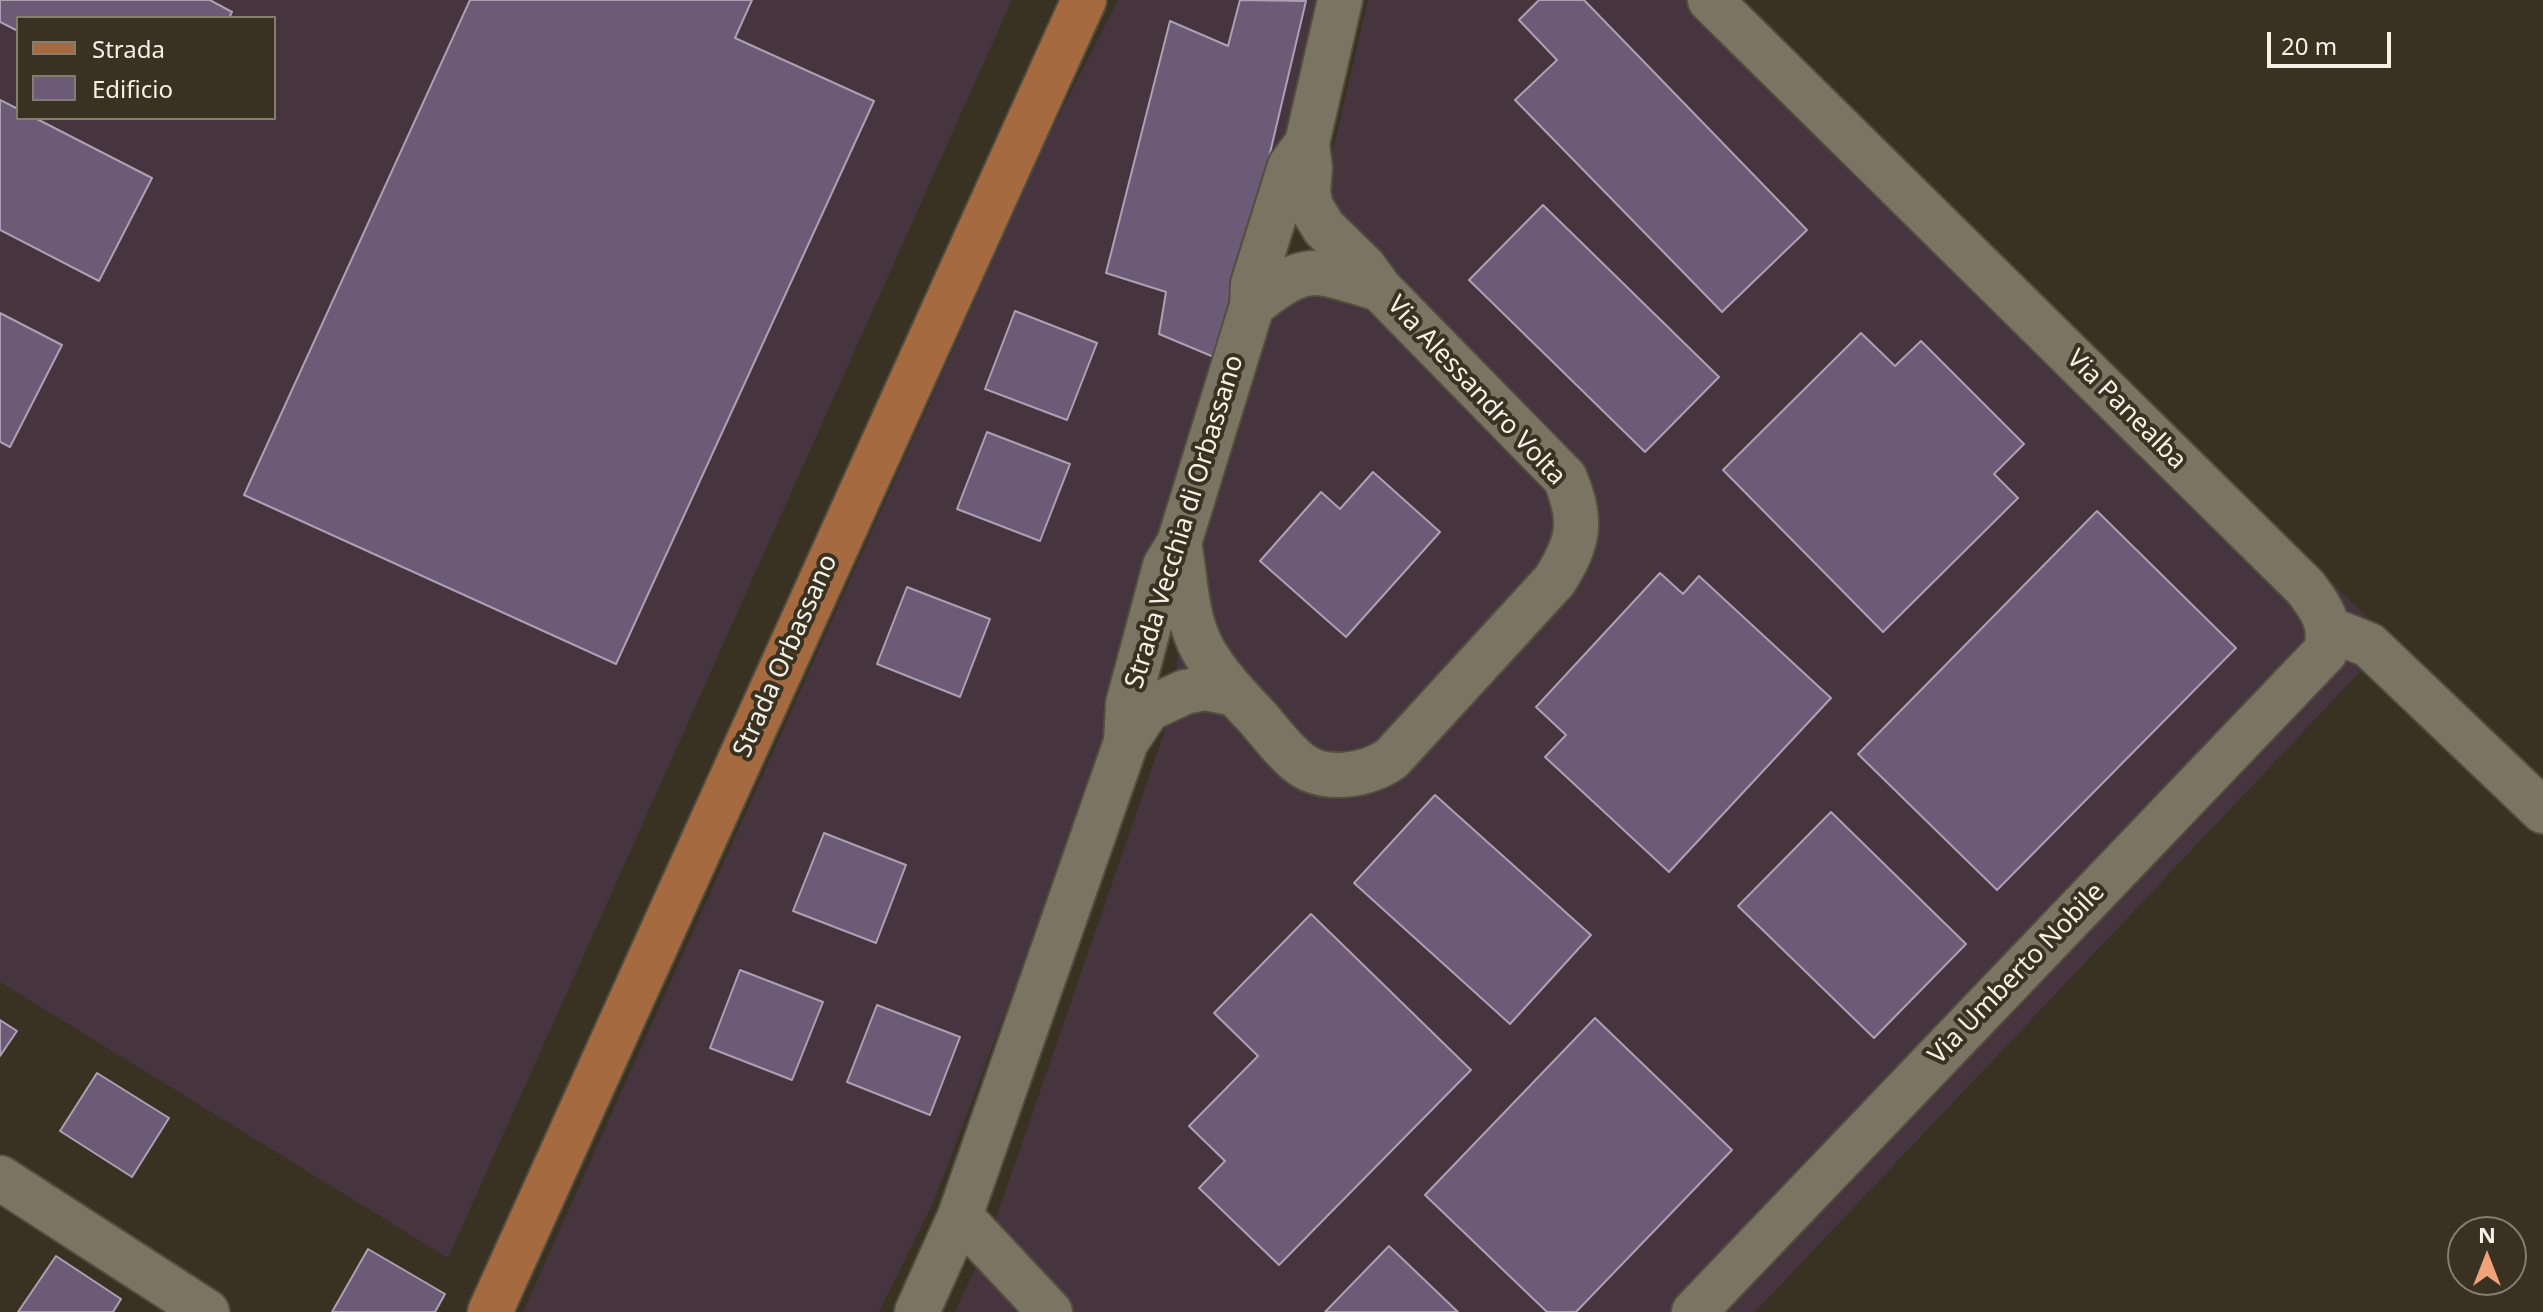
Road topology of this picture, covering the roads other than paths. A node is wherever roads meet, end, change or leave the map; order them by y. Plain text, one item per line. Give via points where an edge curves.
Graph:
1 (1084, 0) edge
2 (1340, 0) edge
3 (1710, 0) edge
4 (1307, 143) junction
5 (1380, 289) junction
6 (1252, 306) junction
7 (1179, 543) junction
8 (2329, 629) junction
9 (1235, 694) junction
10 (1126, 742) junction
11 (2543, 811) edge
12 (0, 1178) edge
13 (960, 1216) junction
14 (207, 1312) edge
15 (490, 1312) edge
16 (917, 1312) edge
17 (1050, 1312) edge
18 (1694, 1312) edge

1 - 15 main road, Strada Orbassano
2 - 4 street, Strada Vecchia di Orbassano
3 - 8 street, Via Panealba via 2305,587
4 - 5 street, Via Alessandro Volta via 1311,207
4 - 6 street, Strada Vecchia di Orbassano via 1290,166 1253,284
5 - 6 street, Via Alessandro Volta via 1313,272 1278,284
5 - 9 street, Via Alessandro Volta via 1565,478 1576,503 1577,528 1569,558 1555,580 1379,768 1323,774 1300,764
6 - 7 street, Strada Vecchia di Orbassano
7 - 9 street, Via Alessandro Volta via 1191,618 1203,650
7 - 10 street, Strada Vecchia di Orbassano via 1165,566 1132,688
8 - 11 street via 2369,645
8 - 18 street, Via Umberto Nobile via 2325,652
9 - 10 street via 1205,688 1173,697 1148,709
10 - 13 street, Strada Vecchia di Orbassano
12 - 14 street
13 - 16 street, Strada Vecchia di Orbassano
13 - 17 street

